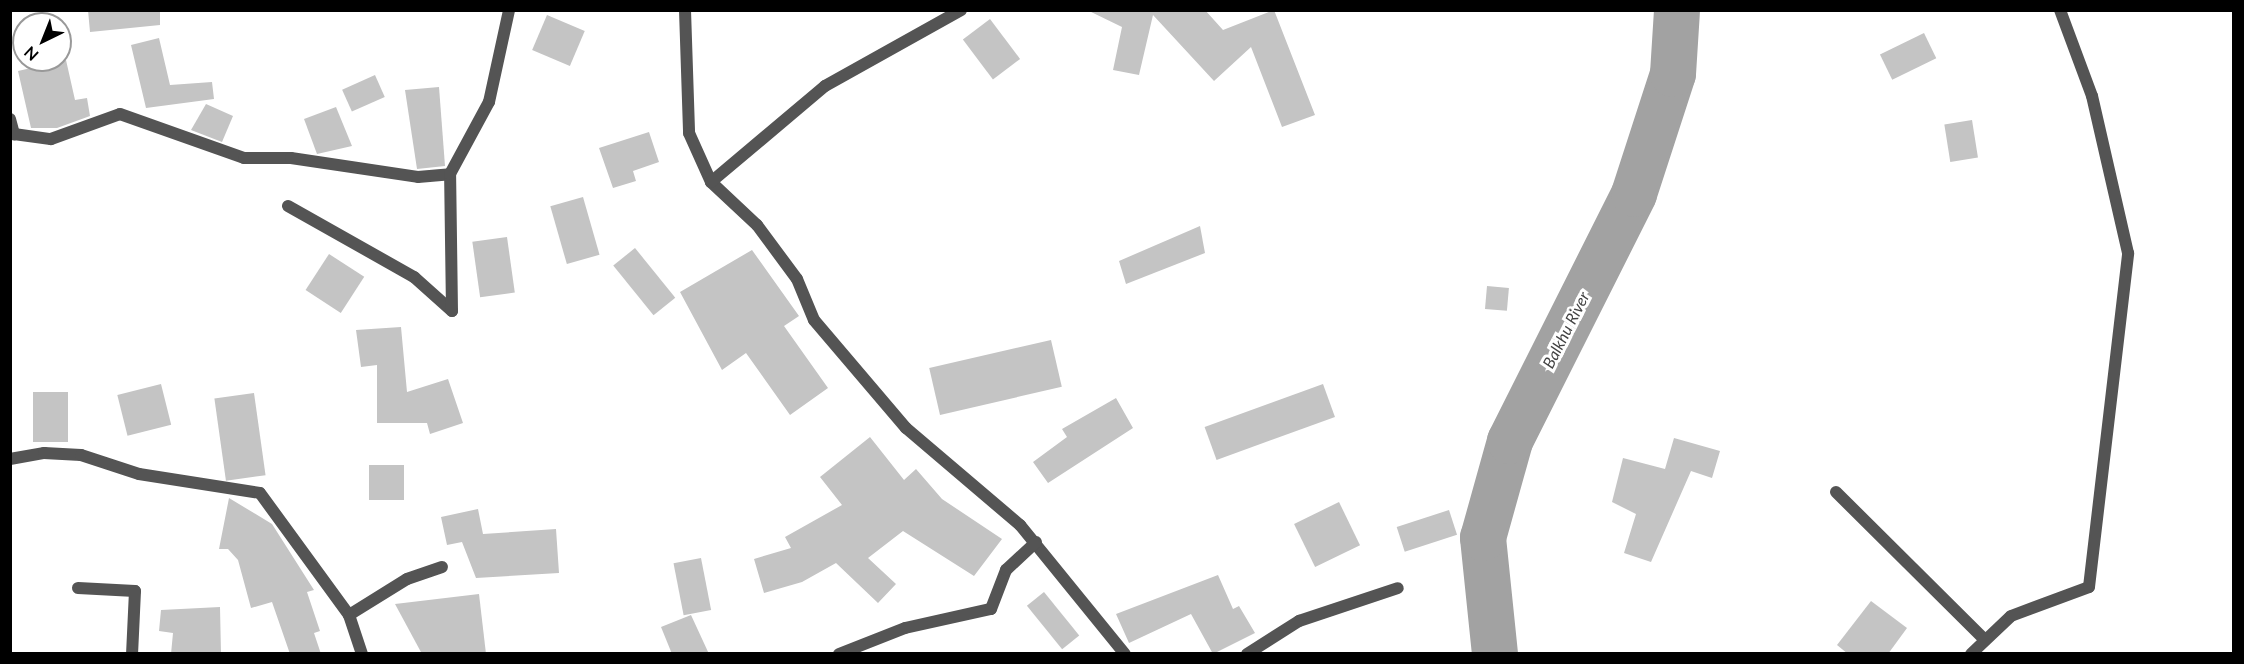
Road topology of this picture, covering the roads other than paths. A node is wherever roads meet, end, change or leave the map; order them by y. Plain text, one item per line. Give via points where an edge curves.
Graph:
1 (509, 10) edge
2 (685, 10) edge
3 (961, 10) edge
4 (2060, 10) edge
5 (10, 119) edge
6 (450, 174) junction
7 (711, 182) junction
8 (288, 206) dead end
9 (10, 459) edge
10 (1836, 492) dead end
11 (1036, 542) junction
12 (442, 567) dead end
13 (78, 588) dead end
14 (1398, 588) dead end
15 (349, 615) junction
16 (1985, 640) junction
17 (132, 654) edge
18 (362, 654) edge
19 (839, 654) edge
20 (1125, 654) edge
21 (1247, 654) edge
22 (1971, 654) edge

1 - 6 street via 489,102
2 - 7 street via 683,85 689,133
3 - 7 street via 825,86
4 - 16 street via 2092,96 2128,253 2089,587 2011,616
5 - 6 street via 14,134 51,139 120,114 244,158 291,158 418,177
6 - 8 street via 452,310 414,277
7 - 11 street via 757,225 797,279 814,320 906,428
9 - 15 street via 44,453 81,454 139,474 260,494
10 - 16 street
11 - 19 street via 1006,570 991,609 904,628
11 - 20 street
12 - 15 street via 406,579
13 - 17 street via 135,591
14 - 21 street via 1299,621
15 - 18 street
16 - 22 street

